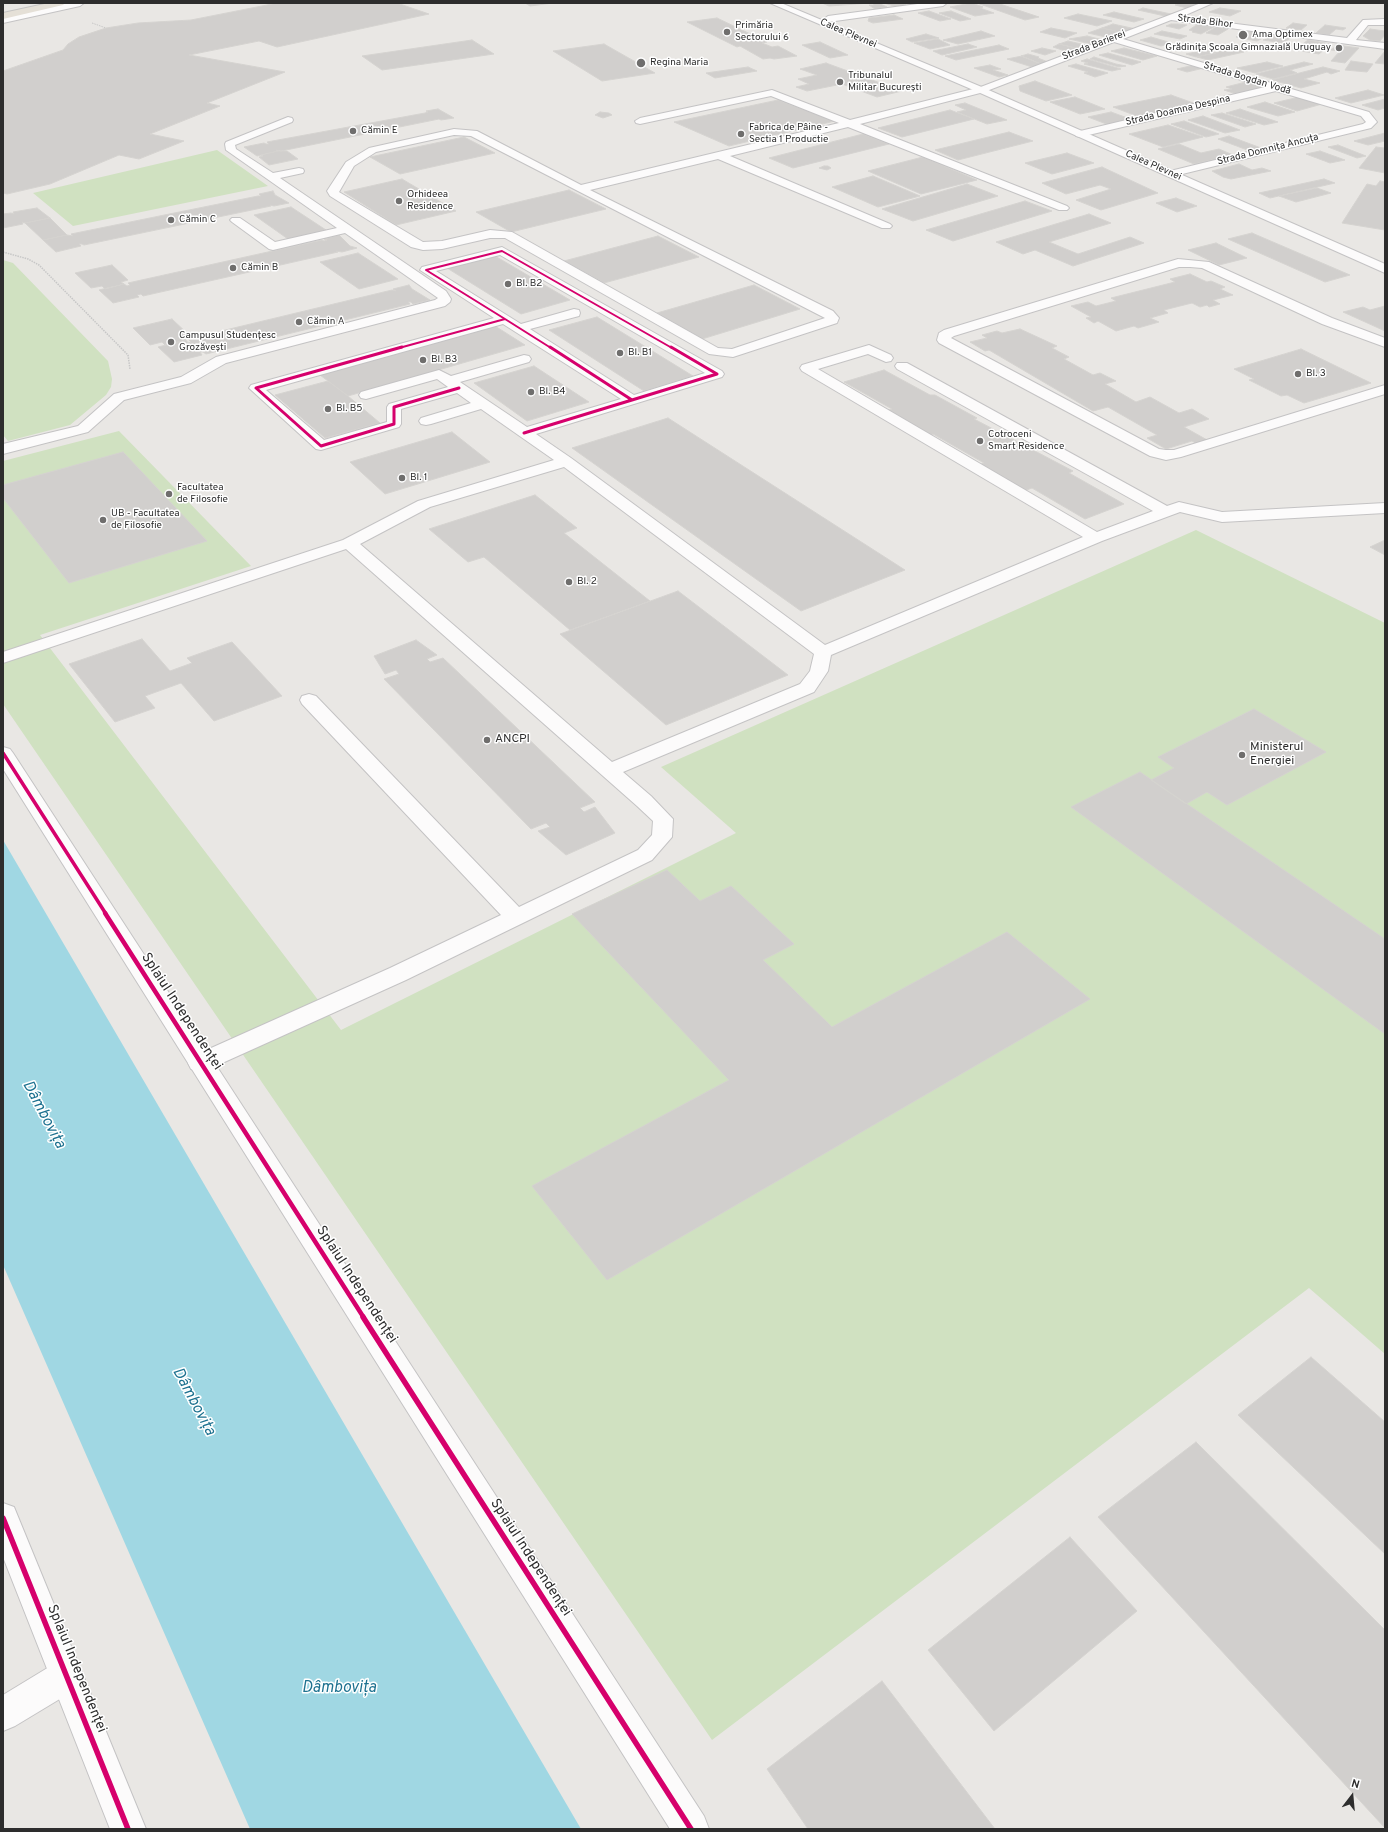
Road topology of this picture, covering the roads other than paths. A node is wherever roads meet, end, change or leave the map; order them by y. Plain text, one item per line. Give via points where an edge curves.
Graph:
1 (37, 3) edge
2 (60, 3) edge
3 (80, 3) edge
4 (774, 3) edge
5 (790, 3) edge
6 (943, 3) edge
7 (1209, 3) edge
8 (3, 11) edge
9 (3, 16) edge
10 (1168, 18) junction
11 (828, 19) junction
12 (3, 20) edge
13 (1385, 22) edge
14 (1113, 39) junction
15 (1350, 41) junction
16 (1385, 46) edge
17 (921, 64) junction
18 (1277, 88) junction
19 (981, 90) junction
20 (288, 120) dead end
21 (640, 121) dead end
22 (846, 123) junction
23 (1367, 126) joint
24 (1080, 134) junction
25 (719, 155) junction
26 (299, 171) dead end
27 (1170, 174) junction
28 (271, 177) junction
29 (580, 189) junction
30 (1063, 208) dead end
31 (236, 220) dead end
32 (886, 226) dead end
33 (346, 229) junction
34 (1385, 269) edge
35 (574, 313) dead end
36 (505, 318) junction
37 (520, 328) junction
38 (1385, 343) edge
39 (886, 358) dead end
40 (524, 359) dead end
41 (902, 366) dead end
42 (454, 384) junction
43 (1385, 389) edge
44 (366, 395) dead end
45 (632, 400) junction
46 (482, 404) junction
47 (426, 421) dead end
48 (524, 433) junction
49 (3, 449) edge
50 (566, 461) junction
51 (1385, 508) edge
52 (1166, 512) junction
53 (1096, 538) junction
54 (349, 543) junction
55 (823, 652) junction
56 (3, 658) edge
57 (309, 700) dead end
58 (3, 753) edge
59 (610, 770) junction
60 (516, 917) junction
61 (200, 1063) junction
62 (3, 1518) edge
63 (66, 1676) junction
64 (3, 1714) edge
65 (128, 1829) edge
66 (691, 1829) edge

1 - 8 main road
2 - 9 main road
3 - 12 main road
4 - 17 main road, Calea Plevnei
5 - 11 main road, Calea Plevnei
6 - 11 main road
7 - 10 main road, Strada Barierei
10 - 14 main road, Strada Barierei
10 - 15 main road, Strada Bihor
11 - 17 main road, Calea Plevnei via 881,42
13 - 15 main road via 1366,22
14 - 18 main road, Strada Bogdan Vodă
14 - 19 main road, Strada Barierei
15 - 16 main road, Strada Bihor
17 - 19 main road, Calea Plevnei
18 - 23 main road, Strada Bogdan Vodă via 1365,114 1372,122
18 - 24 main road, Strada Doamna Despina
19 - 22 main road, Strada Barierei
19 - 24 main road, Calea Plevnei
20 - 28 main road via 230,144 231,150
21 - 22 main road via 772,93
22 - 25 main road, Strada Barierei
22 - 30 main road
23 - 27 main road, Strada Domnița Ancuța
24 - 27 main road, Calea Plevnei
25 - 29 main road, Strada Barierei
25 - 32 main road
26 - 28 main road
27 - 34 main road, Calea Plevnei
28 - 33 main road
29 - 29 main road via 473,133 461,132 373,150 350,164 333,191 415,244 442,245 490,234 508,235 714,351 733,353 832,320 828,314
31 - 33 main road via 273,246
33 - 49 main road via 442,294 444,299 440,303 221,360 186,380 119,397 83,429
35 - 37 main road
36 - 37 main road
36 - 42 main road via 256,388 321,446 394,424 394,407
36 - 45 main road via 426,270 502,250 717,374
37 - 45 main road
38 - 43 main road via 1327,321 1205,265 1190,263 1178,263 944,336 944,340 1141,445 1166,455
39 - 53 main road via 869,349 807,368
40 - 42 main road
41 - 52 main road
42 - 44 main road via 439,374
42 - 46 main road
45 - 48 main road
46 - 47 main road
46 - 48 main road
48 - 50 main road
50 - 54 main road via 424,504
50 - 55 main road
51 - 52 main road via 1222,517 1179,507
52 - 53 main road
53 - 55 main road
54 - 56 main road
54 - 59 main road
55 - 59 main road via 819,671 807,688
57 - 60 main road
58 - 61 main road, Splaiul Independenței
59 - 60 main road via 663,819 662,837 645,855
60 - 61 main road via 398,974
61 - 66 main road, Splaiul Independenței
62 - 63 main road, Splaiul Independenței
63 - 64 main road
63 - 65 main road, Splaiul Independenței

